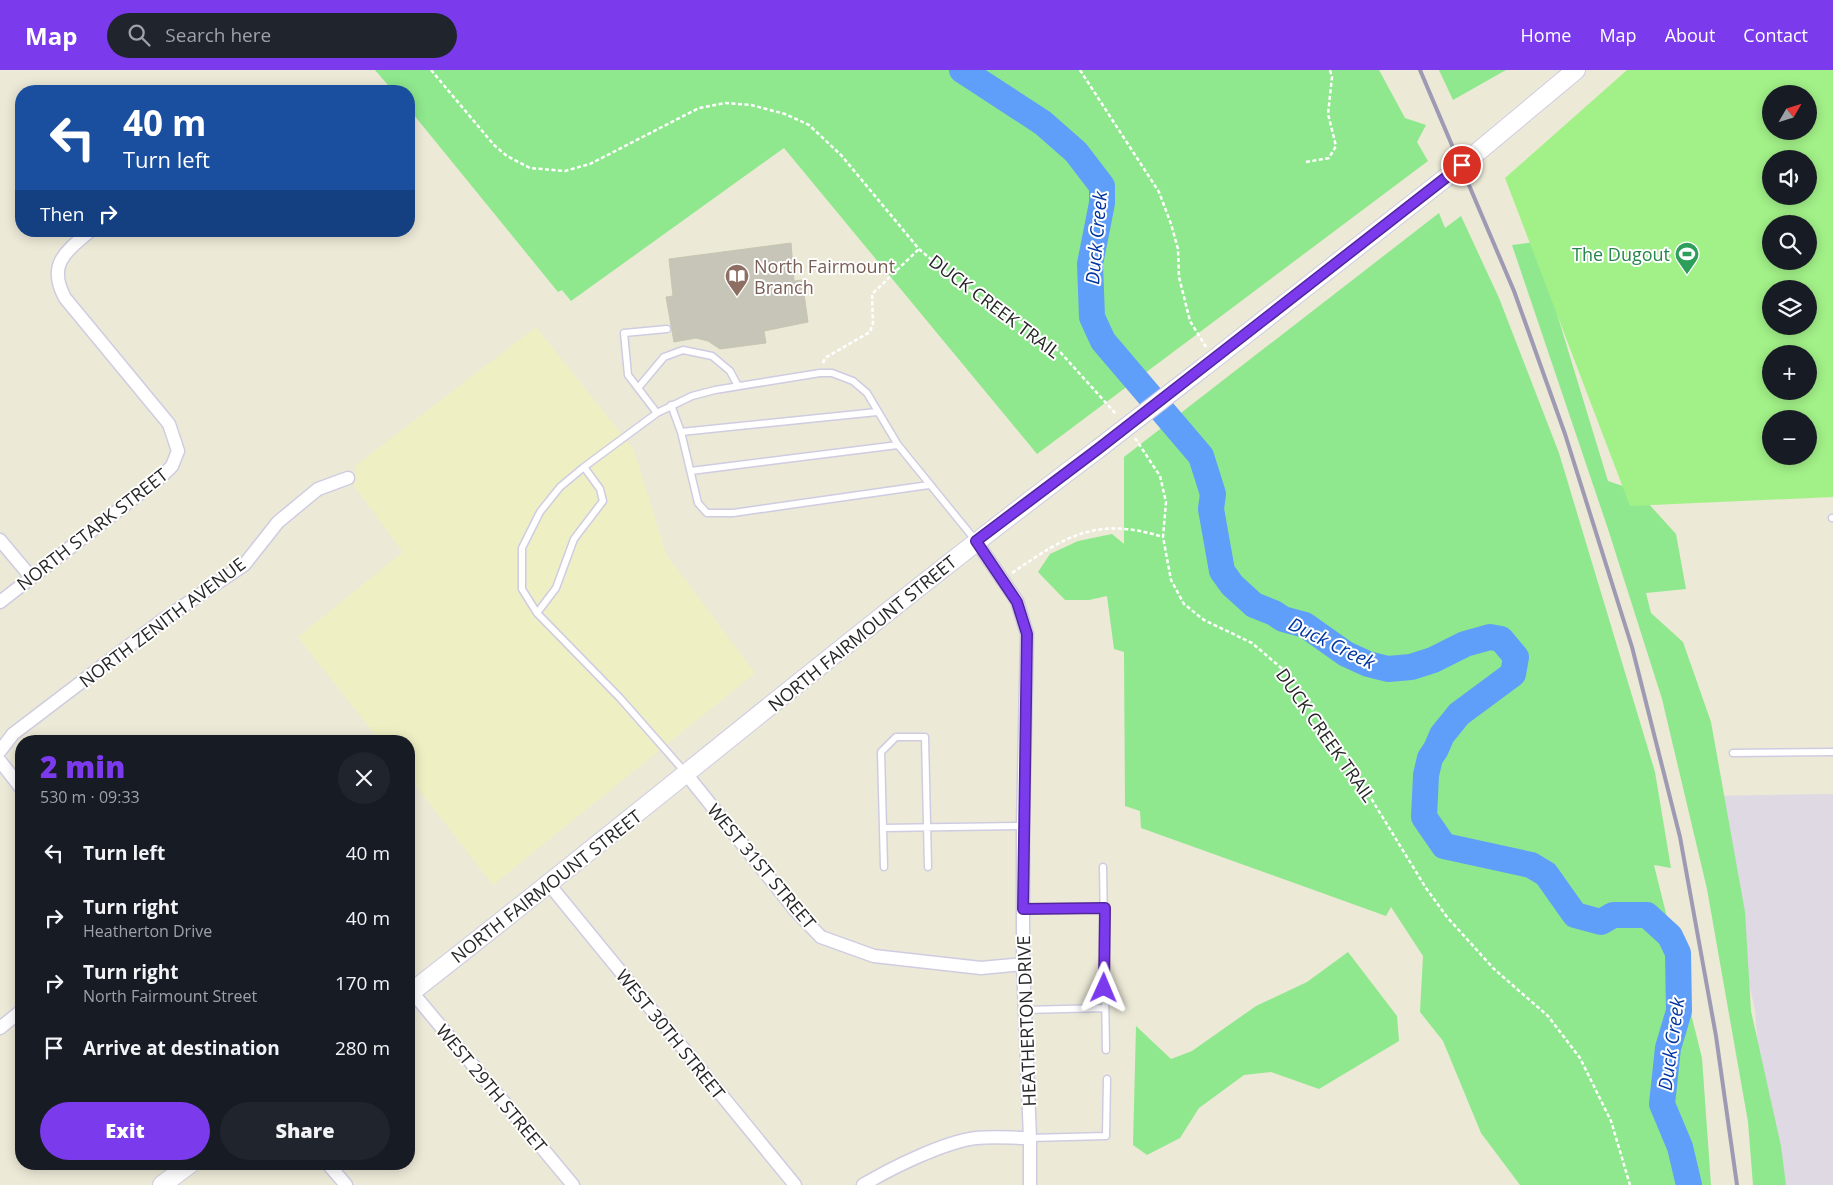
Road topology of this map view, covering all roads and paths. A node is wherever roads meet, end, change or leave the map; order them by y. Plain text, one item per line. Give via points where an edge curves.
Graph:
1 (431, 70) edge
2 (1080, 70) edge
3 (1330, 70) edge
4 (1576, 70) edge
5 (1306, 162) dead end
6 (82, 237) edge
7 (919, 249) junction
8 (667, 329) dead end
9 (1209, 363) junction
10 (820, 373) junction
11 (738, 386) junction
12 (638, 388) junction
13 (671, 405) junction
14 (657, 412) junction
15 (877, 412) junction
16 (1120, 419) dead end
17 (681, 432) junction
18 (1130, 433) dead end
19 (898, 445) junction
20 (584, 467) junction
21 (691, 471) junction
22 (348, 478) dead end
23 (930, 485) junction
24 (1163, 537) junction
25 (0, 540) edge
26 (976, 541) junction
27 (31, 577) junction
28 (1003, 579) junction
29 (0, 602) edge
30 (537, 614) junction
31 (0, 752) edge
32 (1833, 752) edge
33 (1733, 753) dead end
34 (0, 761) edge
35 (687, 775) junction
36 (15, 780) edge
37 (1023, 826) junction
38 (883, 828) junction
39 (928, 828) junction
40 (884, 867) dead end
41 (928, 867) dead end
42 (1103, 867) dead end
43 (548, 883) junction
44 (1105, 908) junction
45 (1023, 909) junction
46 (1023, 964) junction
47 (415, 989) edge
48 (415, 999) edge
49 (1104, 1008) junction
50 (1025, 1010) junction
51 (15, 1016) edge
52 (0, 1028) edge
53 (1106, 1050) dead end
54 (1107, 1079) dead end
55 (1030, 1138) junction
56 (182, 1170) edge
57 (333, 1170) edge
58 (162, 1185) edge
59 (346, 1185) edge
60 (573, 1185) edge
61 (795, 1185) edge
62 (863, 1185) edge
63 (1030, 1185) edge
64 (1630, 1185) edge

1 - 7 path, DUCK CREEK TRAIL via 494,145 530,168 565,171 590,164 699,108 751,105 785,114 809,125 841,155
2 - 9 path via 1159,192 1178,249 1179,277 1190,321
3 - 5 path via 1328,114 1336,146 1329,158
4 - 9 street, NORTH FAIRMOUNT STREET via 1462,165
6 - 27 street, NORTH STARK STREET via 66,250 59,263 57,276 65,298 169,424 178,451 172,466 161,477
7 - 10 path via 872,294 873,323 870,332 824,358
7 - 16 path, DUCK CREEK TRAIL via 960,284 1034,330 1061,353
8 - 12 lane via 624,333 628,374
9 - 26 street, NORTH FAIRMOUNT STREET, bridge
10 - 11 lane
10 - 15 lane via 832,373 853,381 867,394
11 - 12 lane via 730,371 712,356 684,350 664,358
11 - 13 lane via 707,392
12 - 14 lane
13 - 14 lane
13 - 17 lane
14 - 20 lane
15 - 17 lane
15 - 19 lane
17 - 21 lane
18 - 24 path, DUCK CREEK TRAIL via 1160,476 1166,502
19 - 21 lane
19 - 23 lane
20 - 30 lane via 600,489 603,501 574,540 556,588
20 - 30 lane via 560,487 540,512 522,548 522,588
21 - 23 lane via 698,503 708,513 733,514
22 - 31 street, NORTH ZENITH AVENUE via 318,489 278,522 244,565 164,619 13,734
23 - 26 lane
24 - 28 path via 1139,529 1096,529 1054,544
24 - 64 path, DUCK CREEK TRAIL via 1172,580 1184,604 1204,620 1252,643 1286,672 1342,751 1426,888 1448,917 1494,970 1548,1016 1580,1058 1611,1121
25 - 27 street
26 - 28 street, HEATHERTON DRIVE
26 - 35 street, NORTH FAIRMOUNT STREET
27 - 29 street, NORTH STARK STREET
28 - 37 street, HEATHERTON DRIVE via 1017,602 1027,634
30 - 35 lane via 620,698
32 - 33 lane
34 - 36 street
35 - 43 street, NORTH FAIRMOUNT STREET
35 - 46 street, WEST 31ST STREET via 796,911 822,937 874,956 981,968
37 - 39 lane
37 - 45 street, HEATHERTON DRIVE
38 - 39 lane
38 - 39 lane via 881,752 896,737 925,737
38 - 40 lane
39 - 41 lane
42 - 44 lane
43 - 47 street, NORTH FAIRMOUNT STREET
43 - 61 street, WEST 30TH STREET
44 - 45 lane
44 - 49 lane
45 - 46 street, HEATHERTON DRIVE
46 - 50 street, HEATHERTON DRIVE
48 - 60 street, WEST 29TH STREET
49 - 50 lane
49 - 53 lane
50 - 55 street, HEATHERTON DRIVE
51 - 52 street
54 - 55 lane via 1106,1136
55 - 62 street via 976,1138 935,1151
55 - 63 street, HEATHERTON DRIVE
56 - 58 street
57 - 59 street

